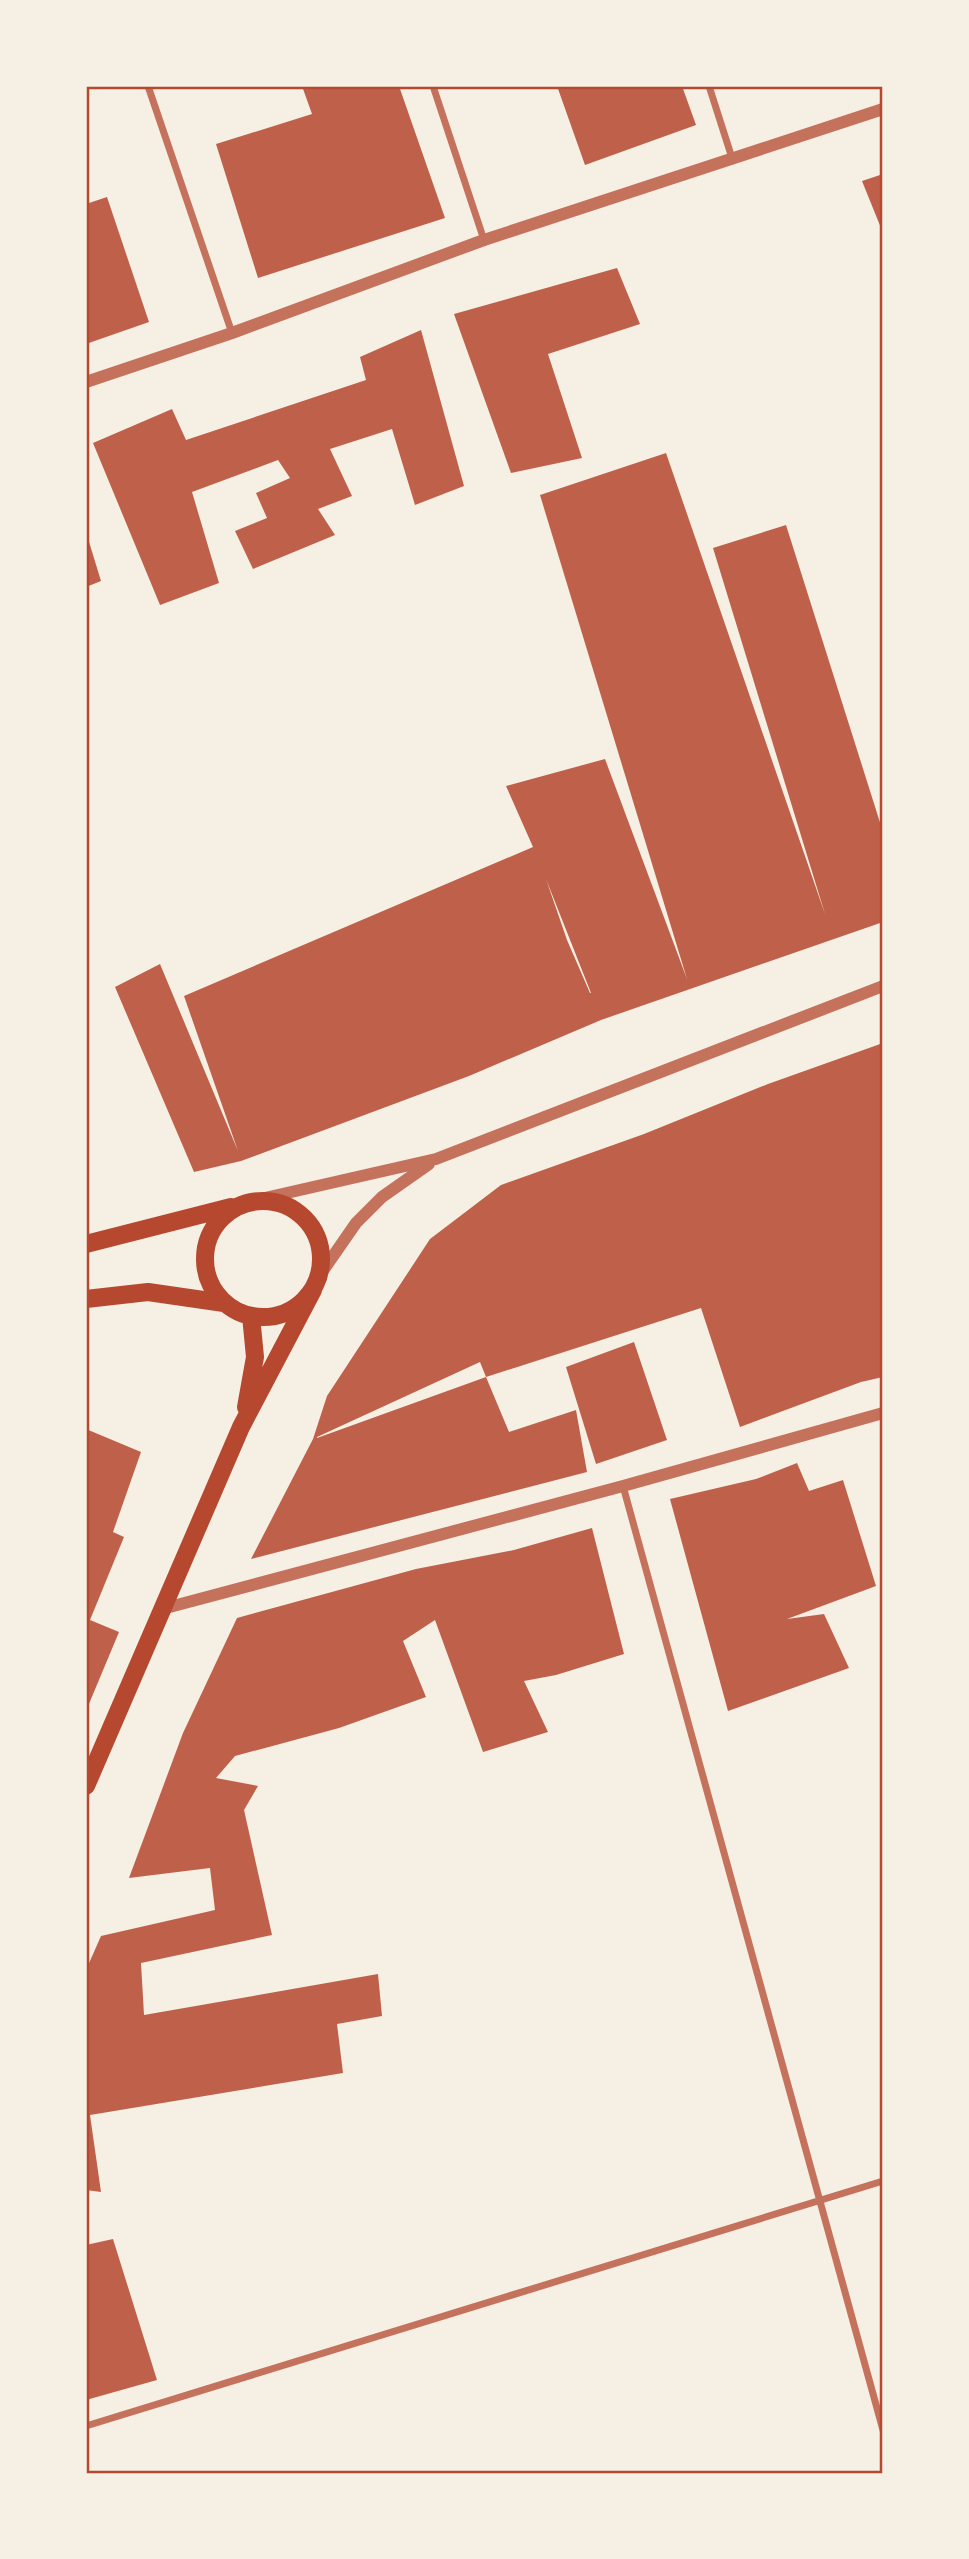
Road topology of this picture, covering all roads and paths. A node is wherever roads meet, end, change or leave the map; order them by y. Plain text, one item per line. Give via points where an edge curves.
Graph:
1 (148, 86) edge
2 (433, 86) edge
3 (709, 86) edge
4 (883, 109) edge
5 (732, 158) junction
6 (484, 240) junction
7 (232, 333) junction
8 (86, 382) edge
9 (883, 986) edge
10 (436, 1159) junction
11 (256, 1200) junction
12 (237, 1206) junction
13 (86, 1244) edge
14 (316, 1282) junction
15 (86, 1299) edge
16 (224, 1303) junction
17 (251, 1316) junction
18 (883, 1413) edge
19 (242, 1427) junction
20 (623, 1486) junction
21 (162, 1609) junction
22 (86, 1786) edge
23 (883, 2180) edge
24 (819, 2199) junction
25 (86, 2426) edge
26 (883, 2430) edge

1 - 7 street
2 - 6 street
3 - 5 street
4 - 5 street
5 - 6 street
6 - 7 street
7 - 8 street
9 - 10 street
10 - 11 street
10 - 14 street via 382,1197 356,1223
11 - 12 main road
11 - 14 main road via 275,1201 308,1220 323,1255
12 - 13 main road
12 - 16 main road via 211,1232 205,1250 205,1270
14 - 17 main road via 297,1307 280,1315
14 - 19 main road
15 - 16 main road via 148,1292
16 - 17 main road
17 - 19 main road via 255,1357
18 - 20 street
19 - 21 main road
20 - 21 street
20 - 24 street
21 - 22 main road
23 - 24 street
24 - 25 street
24 - 26 street

